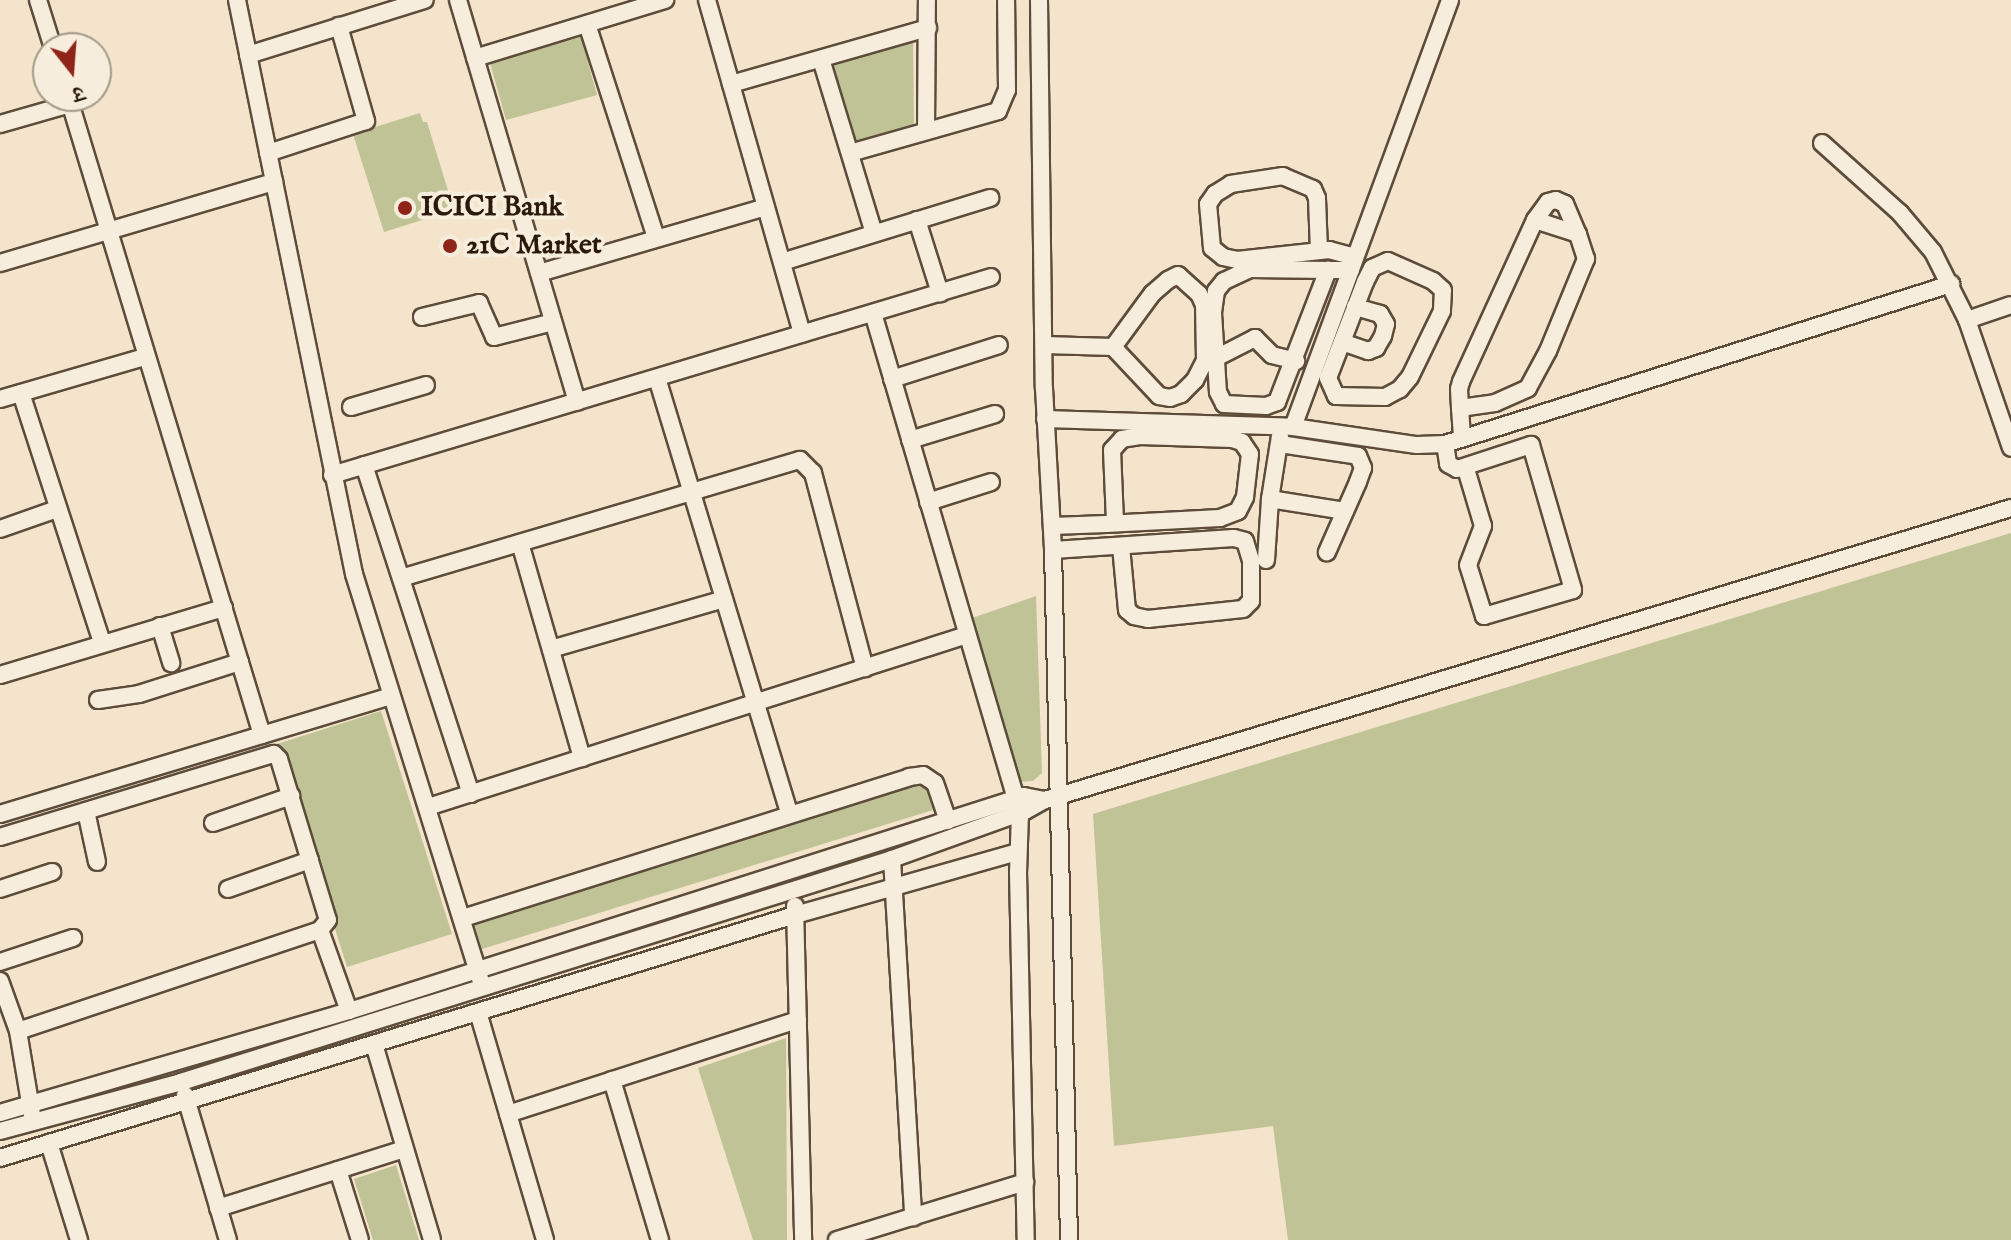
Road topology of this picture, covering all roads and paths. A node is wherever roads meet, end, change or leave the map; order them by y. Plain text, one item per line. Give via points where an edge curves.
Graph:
1 (38, 0) edge
2 (237, 0) edge
3 (425, 0) edge
4 (458, 0) edge
5 (665, 0) edge
6 (927, 0) edge
7 (1006, 0) edge
8 (1039, 0) edge
9 (1450, 0) edge
10 (712, 1) edge
11 (587, 24) junction
12 (339, 26) junction
13 (928, 28) junction
14 (48, 32) edge
15 (248, 55) junction
16 (475, 58) junction
17 (821, 59) junction
18 (731, 84) junction
19 (34, 112) edge
20 (73, 112) edge
21 (0, 124) edge
22 (926, 131) junction
23 (1822, 143) dead end
24 (268, 153) junction
25 (850, 153) junction
26 (274, 182) junction
27 (990, 198) dead end
28 (766, 207) junction
29 (917, 220) junction
30 (1535, 220) junction
31 (109, 229) junction
32 (874, 233) junction
33 (1578, 234) junction
34 (656, 238) junction
35 (1319, 251) junction
36 (782, 262) junction
37 (0, 263) edge
38 (1353, 263) junction
39 (1328, 270) junction
40 (539, 273) junction
41 (991, 277) dead end
42 (1951, 284) junction
43 (940, 293) junction
44 (2011, 305) edge
45 (1355, 307) junction
46 (873, 313) junction
47 (422, 317) dead end
48 (1967, 320) junction
49 (553, 322) junction
50 (1340, 330) junction
51 (802, 334) junction
52 (999, 345) dead end
53 (1044, 345) junction
54 (1113, 347) junction
55 (145, 357) junction
56 (1216, 358) junction
57 (1296, 361) junction
58 (657, 378) junction
59 (892, 379) junction
60 (426, 385) dead end
61 (21, 393) junction
62 (0, 399) edge
63 (577, 402) junction
64 (351, 407) dead end
65 (1460, 408) junction
66 (995, 414) dead end
67 (1045, 419) junction
68 (1285, 433) junction
69 (1462, 438) junction
70 (910, 440) junction
71 (1445, 444) junction
72 (2011, 445) edge
73 (364, 465) junction
74 (1466, 469) junction
75 (332, 475) junction
76 (991, 482) dead end
77 (691, 492) junction
78 (1270, 499) junction
79 (928, 502) junction
80 (2011, 508) edge
81 (57, 509) junction
82 (1345, 511) junction
83 (1115, 523) junction
84 (1052, 526) junction
85 (0, 529) edge
86 (520, 543) junction
87 (1121, 546) junction
88 (1053, 550) junction
89 (1327, 552) dead end
90 (1266, 560) dead end
91 (401, 578) junction
92 (724, 599) junction
93 (224, 608) junction
94 (160, 626) junction
95 (967, 635) junction
96 (102, 642) junction
97 (551, 649) junction
98 (240, 662) junction
99 (171, 663) dead end
100 (865, 668) junction
101 (0, 675) edge
102 (391, 696) junction
103 (98, 700) dead end
104 (755, 703) junction
105 (262, 735) junction
106 (582, 758) junction
107 (471, 794) junction
108 (291, 796) junction
109 (1052, 798) junction
110 (1018, 806) junction
111 (428, 807) junction
112 (86, 811) junction
113 (789, 813) junction
114 (0, 814) edge
115 (948, 821) junction
116 (213, 823) dead end
117 (0, 837) edge
118 (1017, 852) junction
119 (892, 859) junction
120 (310, 860) junction
121 (97, 862) dead end
122 (52, 872) dead end
123 (895, 885) junction
124 (0, 889) edge
125 (228, 889) dead end
126 (794, 889) junction
127 (795, 915) junction
128 (463, 918) junction
129 (672, 928) junction
130 (320, 930) junction
131 (73, 938) dead end
132 (676, 951) junction
133 (0, 962) edge
134 (560, 962) junction
135 (477, 969) junction
136 (0, 981) edge
137 (569, 985) junction
138 (482, 986) junction
139 (349, 1011) junction
140 (478, 1012) junction
141 (798, 1020) junction
142 (18, 1031) junction
143 (374, 1044) junction
144 (176, 1062) junction
145 (612, 1080) junction
146 (181, 1082) junction
147 (187, 1102) junction
148 (0, 1113) edge
149 (32, 1113) junction
150 (508, 1114) junction
151 (0, 1131) edge
152 (49, 1143) junction
153 (404, 1149) junction
154 (0, 1158) edge
155 (338, 1170) junction
156 (1025, 1182) junction
157 (218, 1208) junction
158 (913, 1217) junction
159 (79, 1240) edge
160 (228, 1240) edge
161 (360, 1240) edge
162 (432, 1240) edge
163 (545, 1240) edge
164 (660, 1240) edge
165 (803, 1240) edge
166 (837, 1240) edge
167 (1026, 1240) edge
168 (1069, 1240) edge

1 - 14 street
2 - 15 street
3 - 12 street
4 - 16 street
5 - 11 street
6 - 13 street
7 - 22 street via 1003,105 986,116
8 - 53 street
9 - 38 street
10 - 18 street
11 - 16 street
11 - 34 street
12 - 15 street
12 - 24 street via 366,121
13 - 17 street
13 - 22 street
15 - 24 street
16 - 40 street
17 - 18 street
17 - 25 street
18 - 28 street
19 - 21 street
20 - 31 street
22 - 25 street
23 - 42 street via 1900,213 1933,252
24 - 26 street
25 - 32 street
26 - 31 street
26 - 75 street
27 - 29 street
28 - 34 street
28 - 36 street
29 - 32 street
29 - 43 street
30 - 33 street
30 - 33 street via 1548,202 1556,200 1565,204
30 - 65 street via 1461,382
31 - 37 street
31 - 55 street
32 - 36 street
33 - 65 street via 1586,259 1528,388 1495,403
34 - 40 street
35 - 35 street via 1223,257 1212,248 1208,204 1231,184 1292,179 1313,189 1317,198
35 - 38 street
36 - 51 street
38 - 39 street
38 - 50 street
39 - 56 street via 1250,269 1224,281 1216,291 1213,313
39 - 57 street
40 - 49 street
41 - 43 street
42 - 48 street
42 - 69 street
43 - 46 street
44 - 48 street
45 - 50 street
45 - 50 street via 1380,314 1386,324 1376,348 1368,351
45 - 50 street via 1372,268 1388,261 1443,290 1442,311 1410,377 1385,397 1353,399 1336,396 1330,388
46 - 51 street
46 - 59 street
47 - 49 street via 479,303 494,337
48 - 72 street
49 - 63 street
50 - 68 street
51 - 58 street
52 - 59 street
53 - 54 street
53 - 67 street
54 - 54 street via 1159,396 1181,394 1205,360 1204,305 1178,275 1152,294
55 - 61 street
55 - 93 street
56 - 57 street via 1255,338 1272,355
56 - 57 street via 1218,392 1224,404 1235,406 1277,402
58 - 63 street
58 - 77 street
59 - 70 street
60 - 64 street
61 - 62 street
61 - 81 street
63 - 73 street
65 - 69 street
66 - 70 street
67 - 68 street
67 - 84 street
68 - 71 street
68 - 78 street
68 - 82 street via 1358,456 1363,468
69 - 71 street
70 - 79 street
71 - 74 street via 1448,464
73 - 75 street
73 - 91 street
74 - 74 street via 1531,445 1573,590 1484,616 1468,565 1483,526
75 - 102 street via 354,574
76 - 79 street
77 - 86 street
77 - 92 street
77 - 100 street via 795,461 810,467
78 - 82 street
78 - 90 street
79 - 95 street
80 - 109 street
81 - 85 street
81 - 96 street
82 - 89 street
83 - 83 street via 1220,518 1238,511 1250,454 1242,442 1232,439 1122,439 1112,450
83 - 84 street
84 - 88 street
86 - 91 street
86 - 97 street
87 - 87 street via 1127,610 1134,616 1243,609 1251,601 1245,541
87 - 88 street
88 - 109 street
91 - 107 street
92 - 97 street
92 - 104 street
93 - 94 street
93 - 98 street
94 - 96 street
94 - 99 street
95 - 100 street
95 - 110 street
96 - 101 street
97 - 106 street
98 - 103 street via 139,694
98 - 105 street
100 - 104 street
102 - 105 street
102 - 111 street
104 - 106 street
104 - 113 street
105 - 114 street
106 - 107 street
107 - 111 street
108 - 112 street via 279,759 271,754
108 - 116 street
108 - 120 street
109 - 110 street via 1024,796
109 - 168 street
110 - 115 street
110 - 118 street
110 - 119 street
111 - 128 street
112 - 117 street
112 - 121 street
113 - 115 street via 923,775 935,783
113 - 128 street
115 - 135 street
118 - 123 street
118 - 156 street
119 - 123 street
119 - 126 street
120 - 125 street
120 - 130 street via 328,920
122 - 124 street
123 - 127 street
123 - 158 street
126 - 127 street
126 - 129 street
127 - 132 street
127 - 141 street
128 - 135 street
129 - 132 street
129 - 134 street
130 - 139 street
130 - 142 street
131 - 133 street
132 - 137 street
134 - 137 street
134 - 138 street
135 - 138 street
135 - 139 street
136 - 142 street
137 - 140 street
138 - 146 street
139 - 144 street
140 - 143 street
140 - 150 street
141 - 145 street
141 - 165 street
142 - 149 street
143 - 147 street
143 - 153 street
144 - 146 street
144 - 149 street
145 - 150 street
145 - 164 street
146 - 147 street
146 - 149 street
147 - 152 street
147 - 157 street
148 - 149 street
149 - 151 street
150 - 163 street
152 - 154 street
152 - 159 street
153 - 155 street
153 - 162 street
155 - 157 street
155 - 161 street
156 - 158 street
156 - 167 street
157 - 160 street
158 - 166 street

